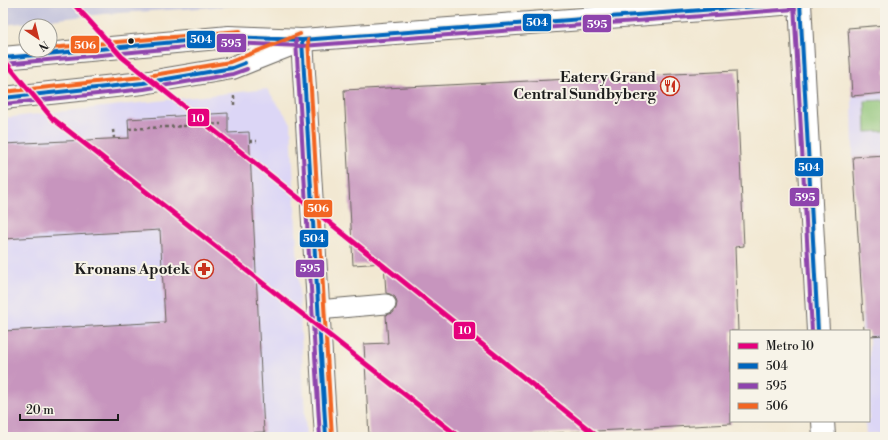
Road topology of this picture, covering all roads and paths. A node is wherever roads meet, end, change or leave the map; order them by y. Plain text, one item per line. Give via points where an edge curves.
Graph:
1 (795, 3) edge
2 (800, 3) edge
3 (302, 40) junction
4 (3, 58) edge
5 (3, 98) edge
6 (221, 124) dead end
7 (129, 129) dead end
8 (113, 130) dead end
9 (114, 138) dead end
10 (250, 141) dead end
11 (257, 141) dead end
12 (386, 304) dead end
13 (318, 310) junction
14 (818, 330) edge
15 (823, 422) edge
16 (264, 432) dead end
17 (268, 437) edge
18 (326, 437) edge
19 (824, 437) edge

1 - 3 street
2 - 14 street
3 - 4 street via 229,37
3 - 5 street via 232,68 143,83
3 - 13 street
6 - 7 path
8 - 9 path
10 - 11 path
12 - 13 lane
13 - 18 street
15 - 19 street
16 - 17 path

